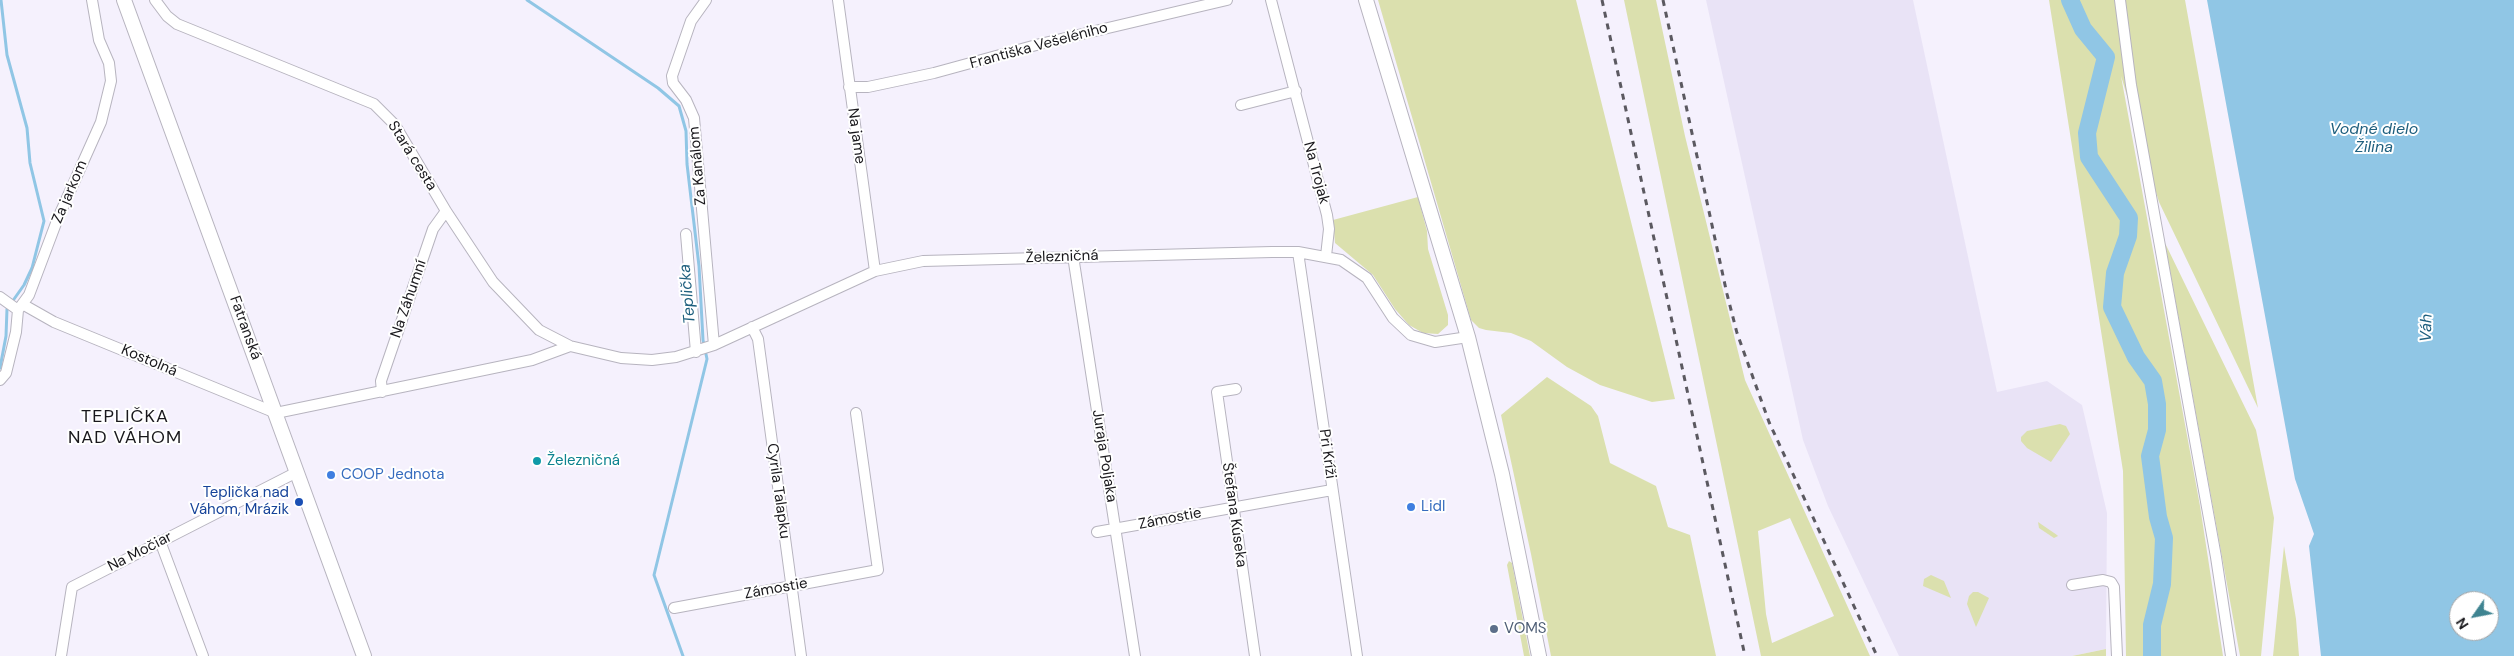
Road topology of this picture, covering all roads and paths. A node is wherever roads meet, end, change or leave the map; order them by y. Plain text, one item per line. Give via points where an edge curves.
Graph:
1 (92, 0) edge
2 (124, 0) edge
3 (155, 0) edge
4 (706, 0) edge
5 (838, 0) edge
6 (1228, 0) edge
7 (1271, 0) edge
8 (1366, 0) edge
9 (2120, 0) edge
10 (849, 87) junction
11 (1296, 91) junction
12 (1241, 105) dead end
13 (446, 211) junction
14 (686, 234) dead end
15 (1298, 252) junction
16 (1072, 256) junction
17 (1326, 256) junction
18 (875, 271) junction
19 (12, 304) edge
20 (752, 327) junction
21 (1468, 337) junction
22 (570, 346) junction
23 (713, 346) junction
24 (698, 351) junction
25 (0, 380) edge
26 (1236, 389) dead end
27 (382, 392) junction
28 (276, 413) junction
29 (856, 413) dead end
30 (297, 472) junction
31 (1332, 490) junction
32 (1233, 507) junction
33 (1115, 529) junction
34 (1097, 532) dead end
35 (160, 541) junction
36 (2072, 585) dead end
37 (791, 586) junction
38 (674, 608) dead end
39 (61, 656) edge
40 (203, 656) edge
41 (364, 656) edge
42 (801, 656) edge
43 (1134, 656) edge
44 (1255, 656) edge
45 (1357, 656) edge
46 (1539, 656) edge
47 (2116, 656) edge
48 (2231, 656) edge

1 - 19 street, Za jarkom via 111,81 100,122 58,218 40,271
2 - 28 main road, Fatranská
3 - 13 street, Stará cesta via 166,16 177,24 374,104 395,125
4 - 23 street, Za Kanálom via 691,21 672,76 694,118
5 - 10 street, Na jame
6 - 10 street, Františka Vešeléniho via 1040,44 934,73 868,87
7 - 11 street, Na Trojak
8 - 21 main road
9 - 48 street via 2130,85
10 - 18 street, Na jame
11 - 12 street
11 - 17 street, Na Trojak via 1327,215
13 - 22 street, Stará cesta via 493,282 539,330
13 - 27 street, Na Záhumní via 433,229 381,381
14 - 24 street
15 - 16 street, Železničná
15 - 17 street, Železničná
15 - 31 street, Pri Kríži
16 - 18 street, Železničná via 923,261
16 - 33 street, Juraja Poljaka
17 - 21 street, Železničná via 1356,269 1375,289 1393,318 1411,335 1435,342
18 - 20 street, Železničná
19 - 25 street, Za jarkom via 16,332 6,373
19 - 28 street, Kostolná
20 - 23 street, Železničná
20 - 37 street, Cyrila Talapku via 758,339
21 - 46 main road via 1502,474
22 - 24 street, Železničná via 621,358 652,360
22 - 27 street via 532,360
23 - 24 street, Železničná
26 - 32 street, Štefana Kúseka via 1217,392
27 - 28 street
28 - 30 main road, Fatranská
29 - 37 street, Zámostie via 878,570
30 - 35 street, Na Močiar
30 - 41 main road, Fatranská
31 - 32 street, Zámostie
31 - 45 street, Pri Kríži
32 - 33 street, Zámostie
32 - 44 street, Štefana Kúseka
33 - 34 street, Zámostie
33 - 43 street, Juraja Poljaka
35 - 39 street, Na Močiar via 72,587
35 - 40 street
36 - 47 street via 2103,580 2111,582 2114,587
37 - 38 street, Zámostie
37 - 42 street, Cyrila Talapku

